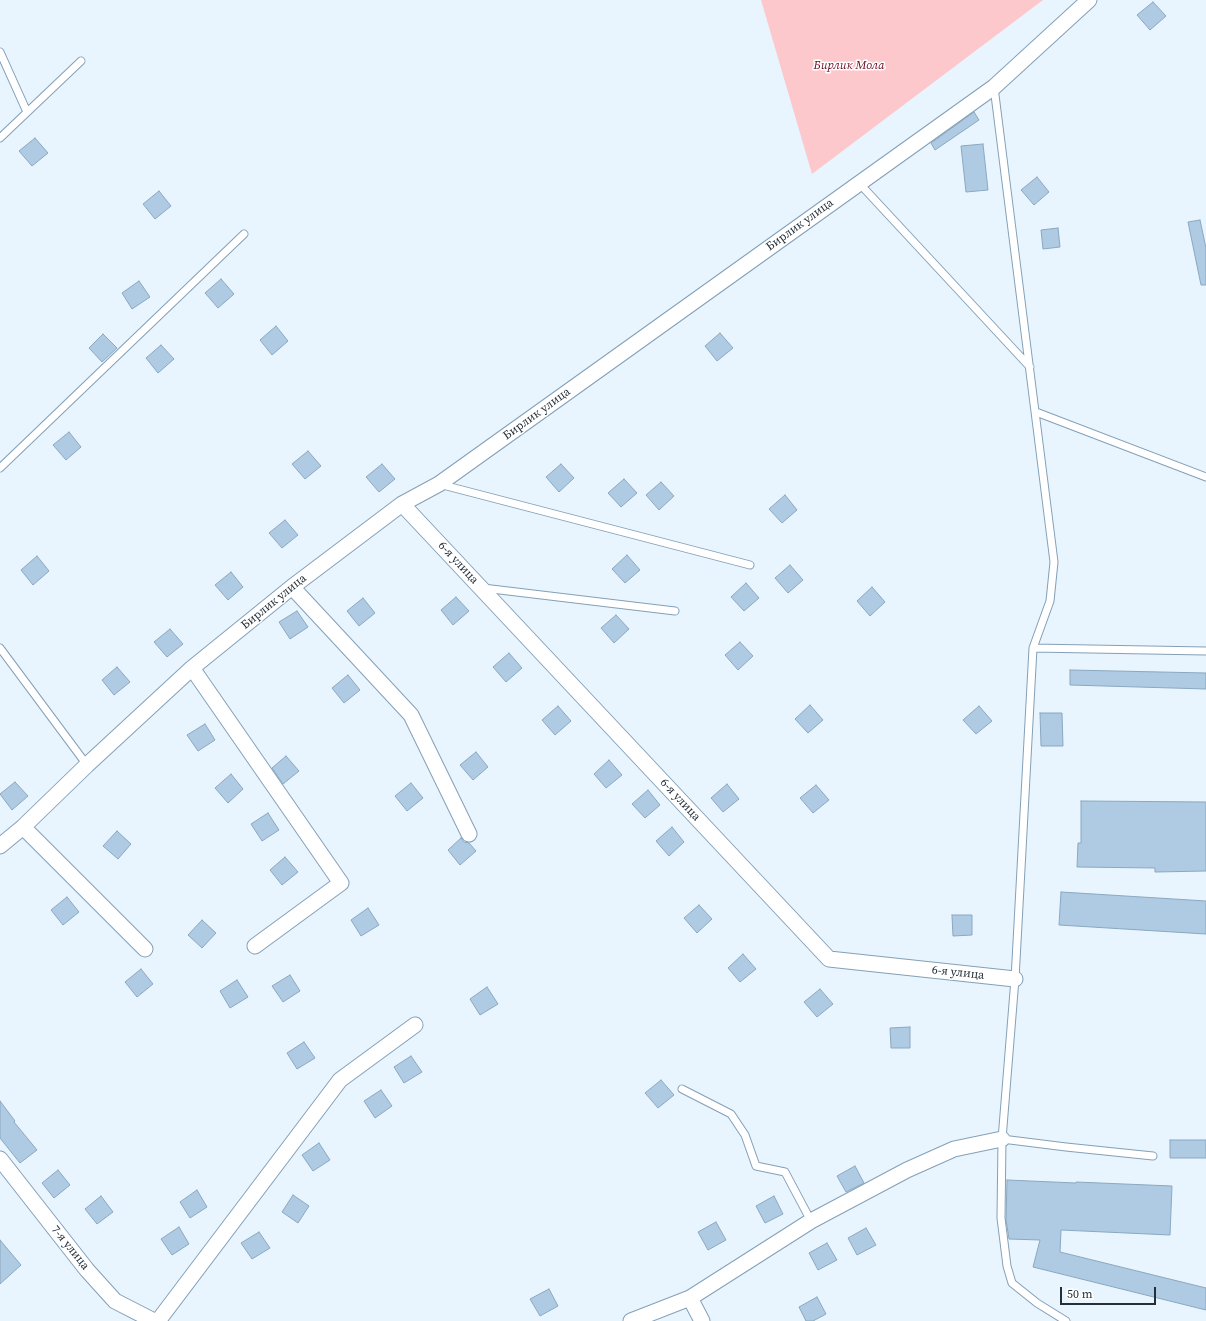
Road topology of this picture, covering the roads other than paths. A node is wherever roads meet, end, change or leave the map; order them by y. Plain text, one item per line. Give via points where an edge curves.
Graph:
1 (1090, 0) edge
2 (0, 52) edge
3 (81, 61) dead end
4 (994, 87) junction
5 (27, 112) junction
6 (0, 138) edge
7 (859, 183) junction
8 (244, 234) dead end
9 (1030, 367) junction
10 (1036, 412) junction
11 (0, 468) edge
12 (1206, 477) edge
13 (439, 484) junction
14 (402, 504) junction
15 (750, 565) dead end
16 (292, 587) junction
17 (481, 588) junction
18 (675, 611) dead end
19 (0, 648) edge
20 (1033, 648) junction
21 (1206, 651) edge
22 (192, 668) junction
23 (87, 765) junction
24 (23, 827) junction
25 (469, 834) dead end
26 (0, 846) edge
27 (255, 946) dead end
28 (145, 949) dead end
29 (1015, 980) junction
30 (414, 1025) dead end
31 (682, 1089) dead end
32 (1002, 1139) junction
33 (1152, 1156) dead end
34 (0, 1159) edge
35 (811, 1221) junction
36 (690, 1298) junction
37 (154, 1321) edge
38 (158, 1321) edge
39 (632, 1321) edge
40 (702, 1321) edge
41 (1066, 1321) edge

1 - 4 street, Бирлик улица
2 - 5 lane
3 - 5 lane
4 - 7 street, Бирлик улица
4 - 9 lane
5 - 6 lane
7 - 9 lane
7 - 13 street, Бирлик улица
8 - 11 lane
9 - 10 lane
10 - 12 lane
10 - 20 lane via 1054,562 1050,601
13 - 14 street, Бирлик улица
13 - 15 lane
14 - 16 street, Бирлик улица
14 - 17 street, 6-я улица
16 - 22 street, Бирлик улица
16 - 25 street via 411,715
17 - 18 lane
17 - 29 street, 6-я улица via 829,959
19 - 23 lane
20 - 21 lane
20 - 29 lane
22 - 23 street, Бирлик улица
22 - 27 street via 341,883
23 - 24 street, Бирлик улица
24 - 26 street, Бирлик улица
24 - 28 street
29 - 32 lane
30 - 38 street via 340,1080
31 - 35 lane via 731,1114 745,1135 756,1166 785,1172
32 - 33 lane
32 - 35 street via 954,1149
32 - 41 lane via 1001,1218 1007,1266 1012,1282 1037,1303
34 - 37 street, 7-я улица via 114,1301
35 - 36 street
36 - 39 street
36 - 40 street

